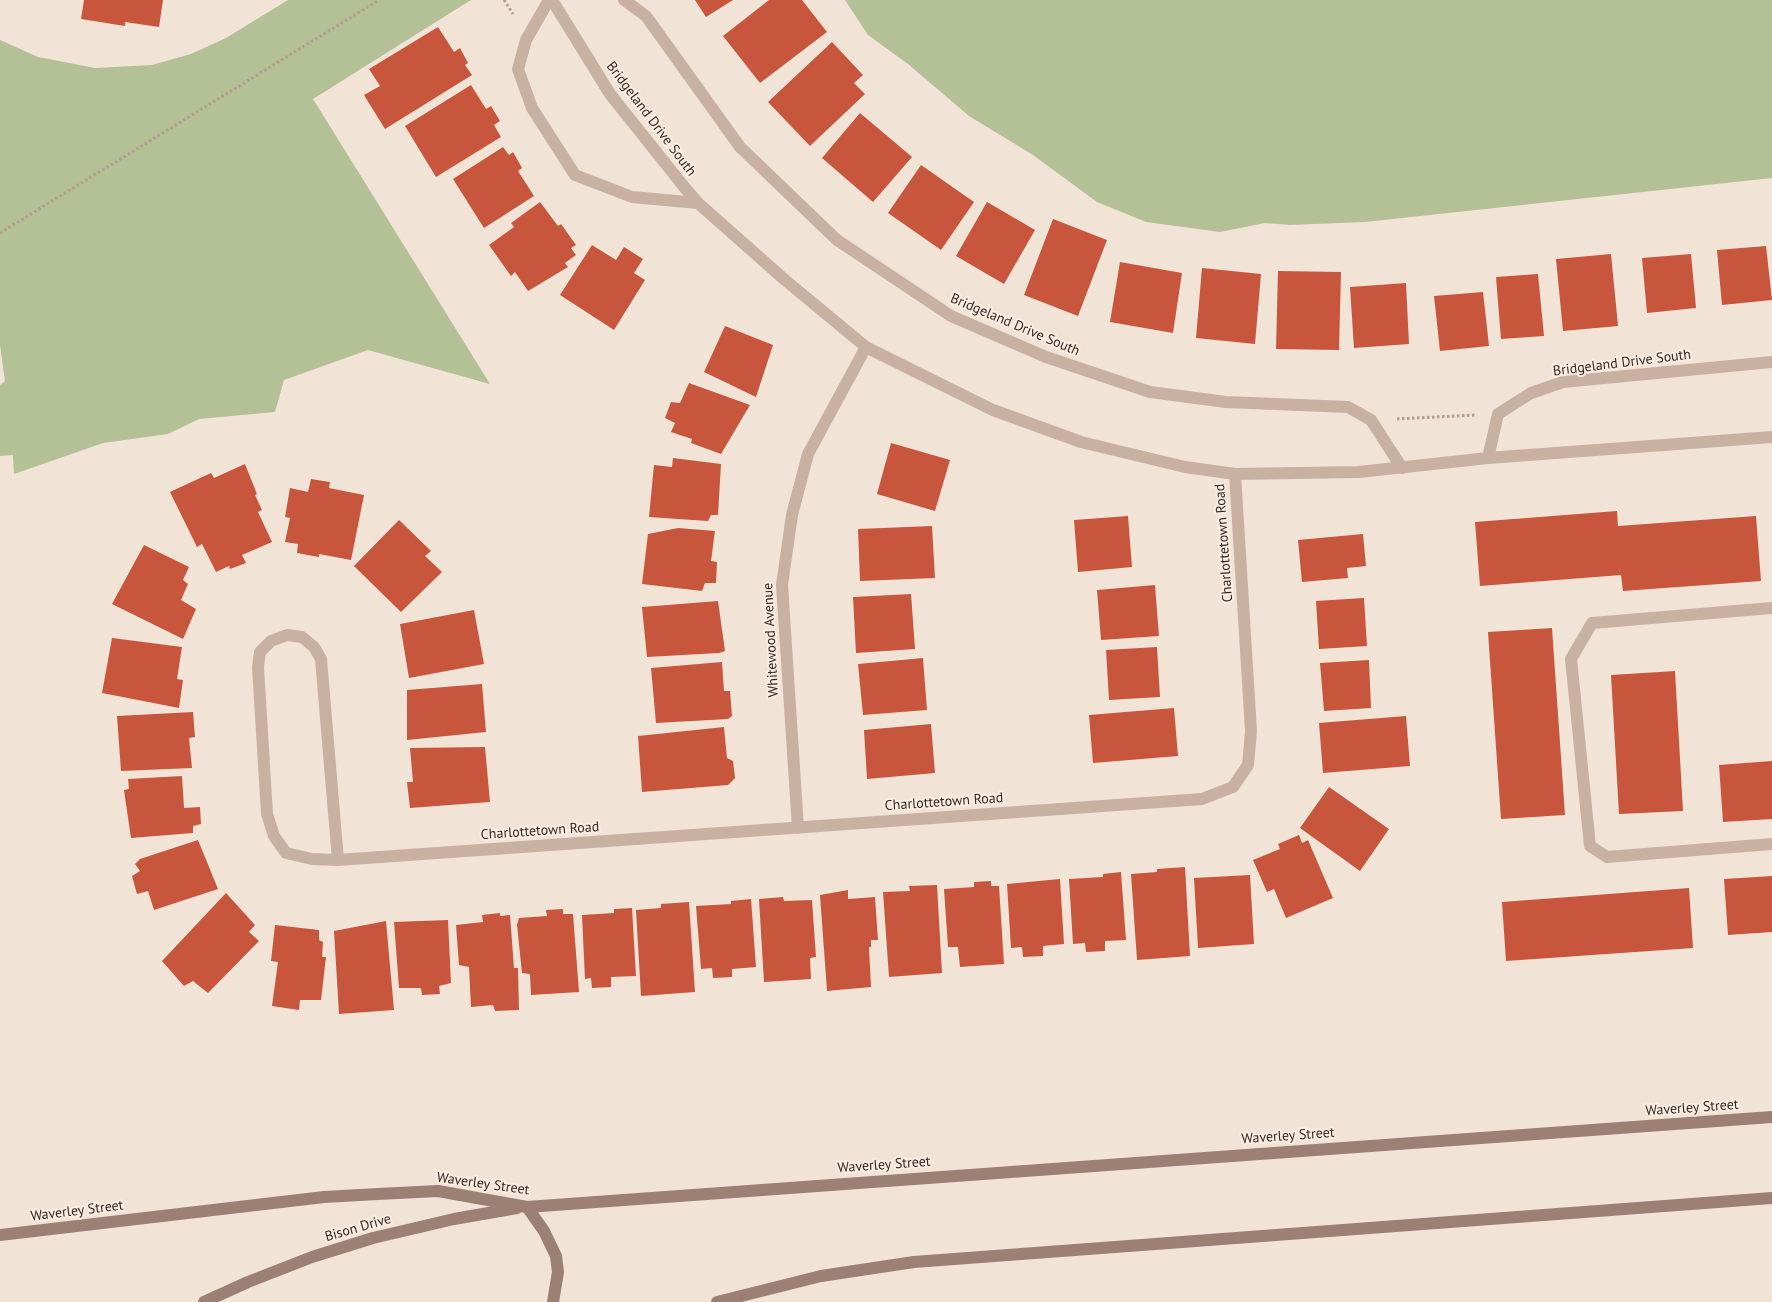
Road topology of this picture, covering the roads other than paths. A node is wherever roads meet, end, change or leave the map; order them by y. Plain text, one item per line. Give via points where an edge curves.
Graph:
1 (550, 0) edge
2 (624, 0) edge
3 (698, 203) junction
4 (866, 347) junction
5 (1772, 362) edge
6 (1772, 437) edge
7 (1488, 458) junction
8 (1402, 468) junction
9 (1234, 474) junction
10 (1772, 608) edge
11 (798, 828) junction
12 (1772, 844) edge
13 (338, 860) junction
14 (1772, 1117) edge
15 (1772, 1198) edge
16 (527, 1206) junction
17 (0, 1235) edge
18 (204, 1302) edge
19 (553, 1302) edge
20 (717, 1302) edge

1 - 3 street, Bridgeland Drive South via 610,94
1 - 3 street, Bridgeland Drive South via 526,40 518,69 532,108 575,175 632,197
2 - 8 street, Bridgeland Drive South via 646,16 740,147 837,240 951,316 1046,357 1150,392 1226,402 1348,407 1371,420
3 - 4 street, Bridgeland Drive South
4 - 9 street, Bridgeland Drive South via 993,410 1081,442 1185,467
4 - 11 street, Whitewood Avenue via 808,454 792,515 782,585
5 - 7 street, Bridgeland Drive South via 1563,382 1531,393 1498,414
6 - 7 street, Bridgeland Drive South
7 - 8 street, Bridgeland Drive South
8 - 9 street, Bridgeland Drive South
9 - 11 street, Charlottetown Road via 1251,731 1248,765 1233,787 1202,799
10 - 12 street via 1592,623 1571,659 1590,846 1607,857
11 - 13 street, Charlottetown Road
13 - 13 street, Charlottetown Road via 286,853 274,836 267,814 258,667 260,652 271,640 287,635 302,637 314,647 321,659
14 - 16 main road, Waverley Street
15 - 20 main road via 914,1262 821,1276
16 - 17 main road, Waverley Street via 438,1191 378,1194 314,1198
16 - 18 main road, Bison Drive via 454,1218 374,1238 312,1257
16 - 19 main road via 556,1256 558,1272

